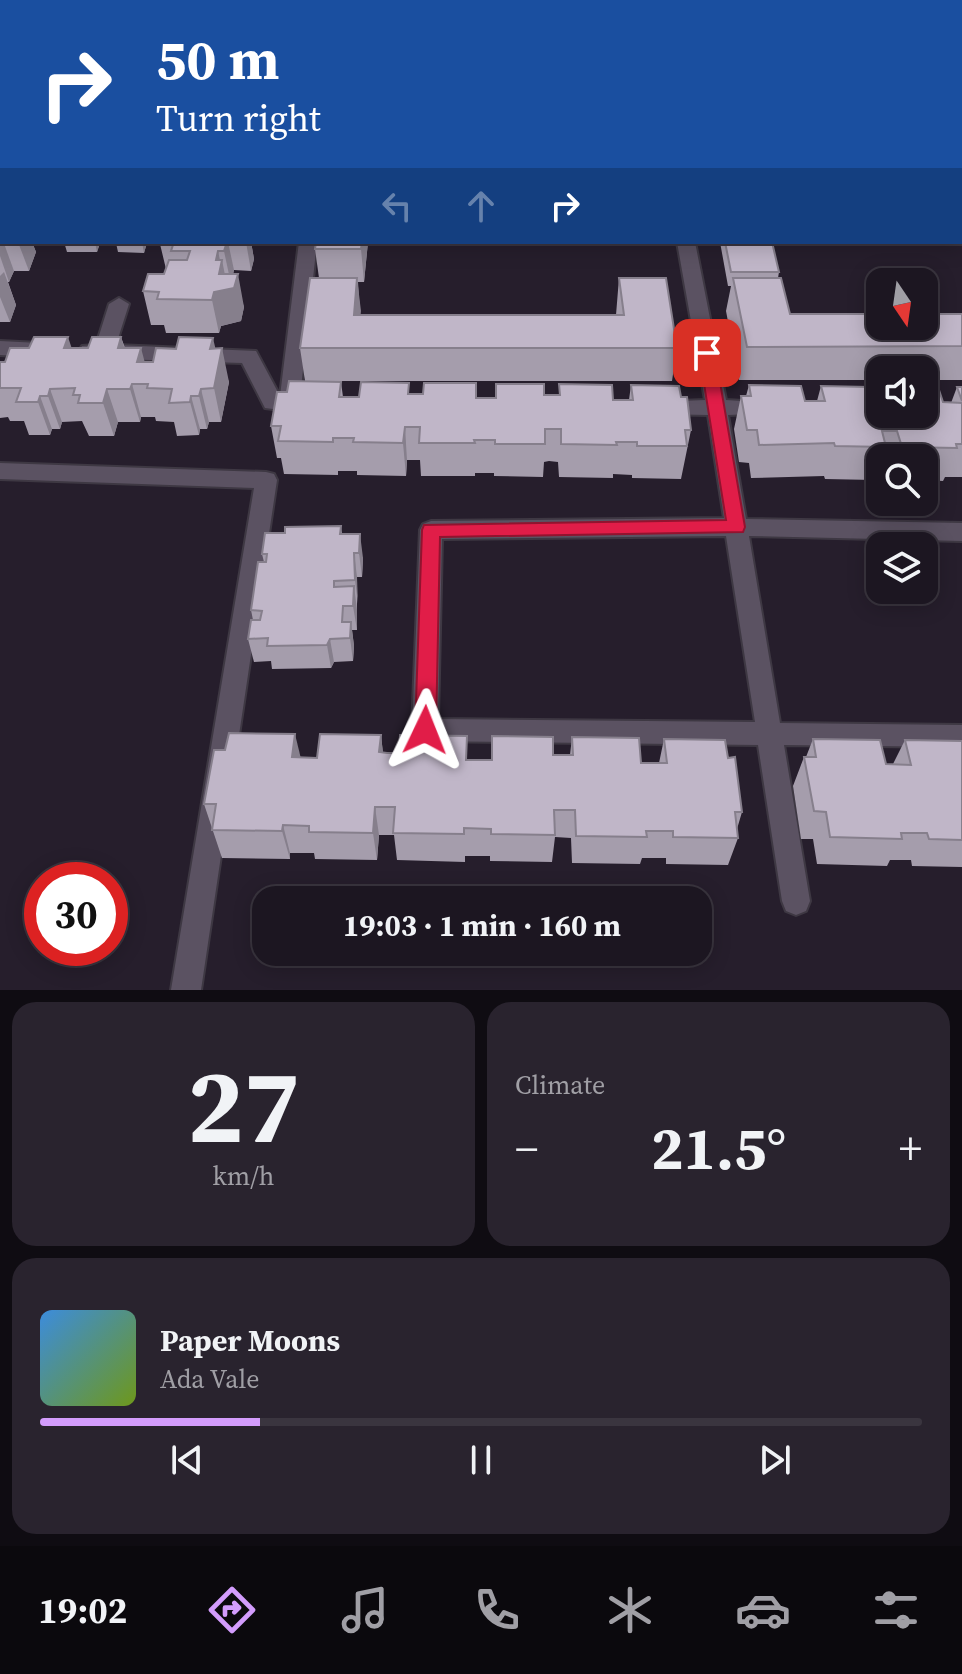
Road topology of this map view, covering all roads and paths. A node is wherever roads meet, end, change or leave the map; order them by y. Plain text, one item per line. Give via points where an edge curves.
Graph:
1 (308, 244) edge
2 (686, 244) edge
3 (119, 304) dead end
4 (0, 348) edge
5 (104, 352) junction
6 (289, 404) junction
7 (320, 404) edge
8 (638, 407) edge
9 (717, 408) junction
10 (791, 409) edge
11 (0, 471) edge
12 (736, 527) junction
13 (962, 532) edge
14 (769, 733) junction
15 (962, 736) edge
16 (796, 901) dead end
17 (186, 990) edge

1 - 6 street
2 - 9 street
3 - 5 street
4 - 5 street
5 - 6 street via 249,356 272,403
6 - 7 street
8 - 9 street
9 - 10 street
9 - 12 street
11 - 17 street via 266,480
12 - 13 street
12 - 14 street
12 - 14 street via 431,530 425,730
14 - 15 street
14 - 16 street

